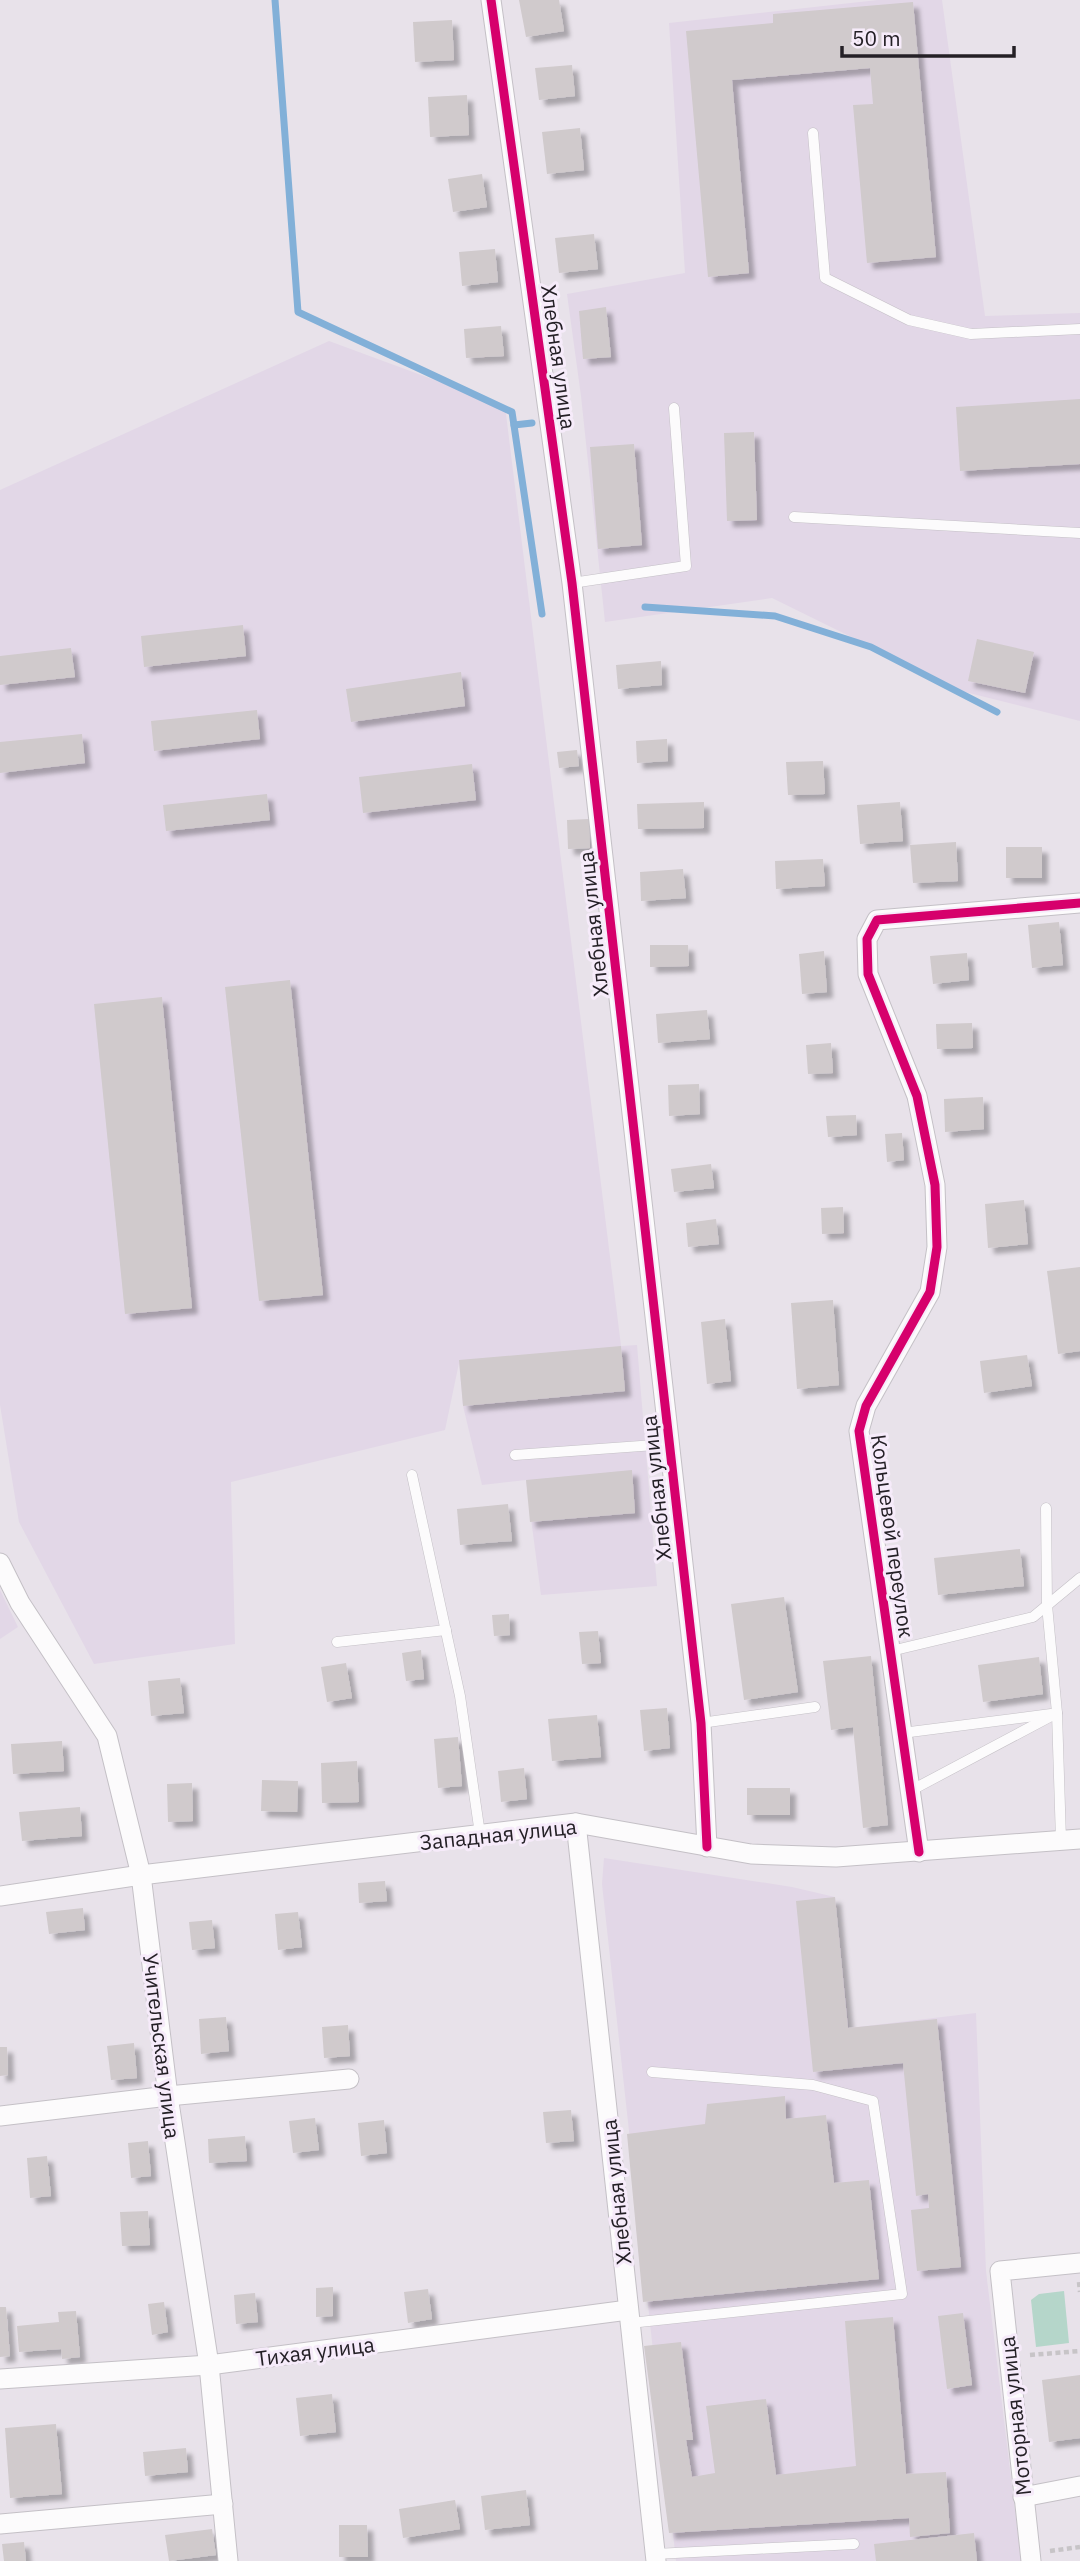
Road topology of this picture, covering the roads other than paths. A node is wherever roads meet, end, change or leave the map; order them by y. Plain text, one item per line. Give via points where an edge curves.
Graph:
1 (491, 0) edge
2 (813, 132) dead end
3 (1080, 329) edge
4 (674, 408) dead end
5 (794, 517) dead end
6 (1080, 533) edge
7 (572, 583) junction
8 (1080, 903) edge
9 (669, 1444) junction
10 (515, 1455) dead end
11 (412, 1475) dead end
12 (1046, 1507) dead end
13 (0, 1563) edge
14 (1080, 1578) edge
15 (1047, 1605) junction
16 (446, 1630) junction
17 (337, 1642) dead end
18 (891, 1651) junction
19 (815, 1707) dead end
20 (1057, 1713) junction
21 (701, 1723) junction
22 (902, 1733) junction
23 (910, 1791) junction
24 (576, 1823) junction
25 (480, 1834) junction
26 (1071, 1840) edge
27 (706, 1847) junction
28 (919, 1852) junction
29 (141, 1875) junction
30 (0, 1896) edge
31 (652, 2073) dead end
32 (349, 2079) dead end
33 (168, 2096) junction
34 (0, 2116) edge
35 (1080, 2263) edge
36 (629, 2317) junction
37 (209, 2365) junction
38 (0, 2379) edge
39 (1080, 2486) edge
40 (1023, 2497) junction
41 (223, 2504) junction
42 (0, 2524) edge
43 (854, 2544) dead end
44 (1038, 2556) edge
45 (656, 2557) edge
46 (228, 2561) edge

1 - 7 street, Хлебная улица
2 - 3 lane via 825,278 909,320 971,334
4 - 7 lane via 686,566
5 - 6 lane
7 - 9 street, Хлебная улица
8 - 18 street, Кольцевой переулок via 877,920 867,939 868,974 917,1096 935,1185 937,1247 930,1292 866,1406 859,1431
9 - 10 lane
9 - 21 street, Хлебная улица
11 - 16 lane
12 - 15 lane
13 - 29 street, Учительская улица via 20,1603 107,1736
14 - 15 lane
15 - 18 lane via 1032,1617
15 - 20 lane
16 - 17 lane
16 - 25 lane
18 - 22 street, Кольцевой переулок
19 - 21 lane
20 - 22 lane
20 - 23 lane
20 - 26 lane
21 - 27 street, Хлебная улица
22 - 23 street, Кольцевой переулок
23 - 28 street, Кольцевой переулок
24 - 25 street, Западная улица
24 - 27 street, Западная улица
24 - 36 street, Хлебная улица
25 - 29 street, Западная улица
26 - 28 street, Западная улица
27 - 28 street, Западная улица via 751,1854 836,1857
29 - 30 street, Западная улица
29 - 33 street, Учительская улица
31 - 36 lane via 813,2085 873,2101 902,2294
32 - 33 street
33 - 34 street
33 - 37 street, Учительская улица
35 - 40 street, Моторная улица via 1000,2272
36 - 37 street, Тихая улица
36 - 45 street, Хлебная улица
37 - 38 street, Тихая улица
37 - 41 street, Учительская улица
39 - 40 street
40 - 44 street, Моторная улица
41 - 42 street
41 - 46 street, Учительская улица
43 - 45 lane

